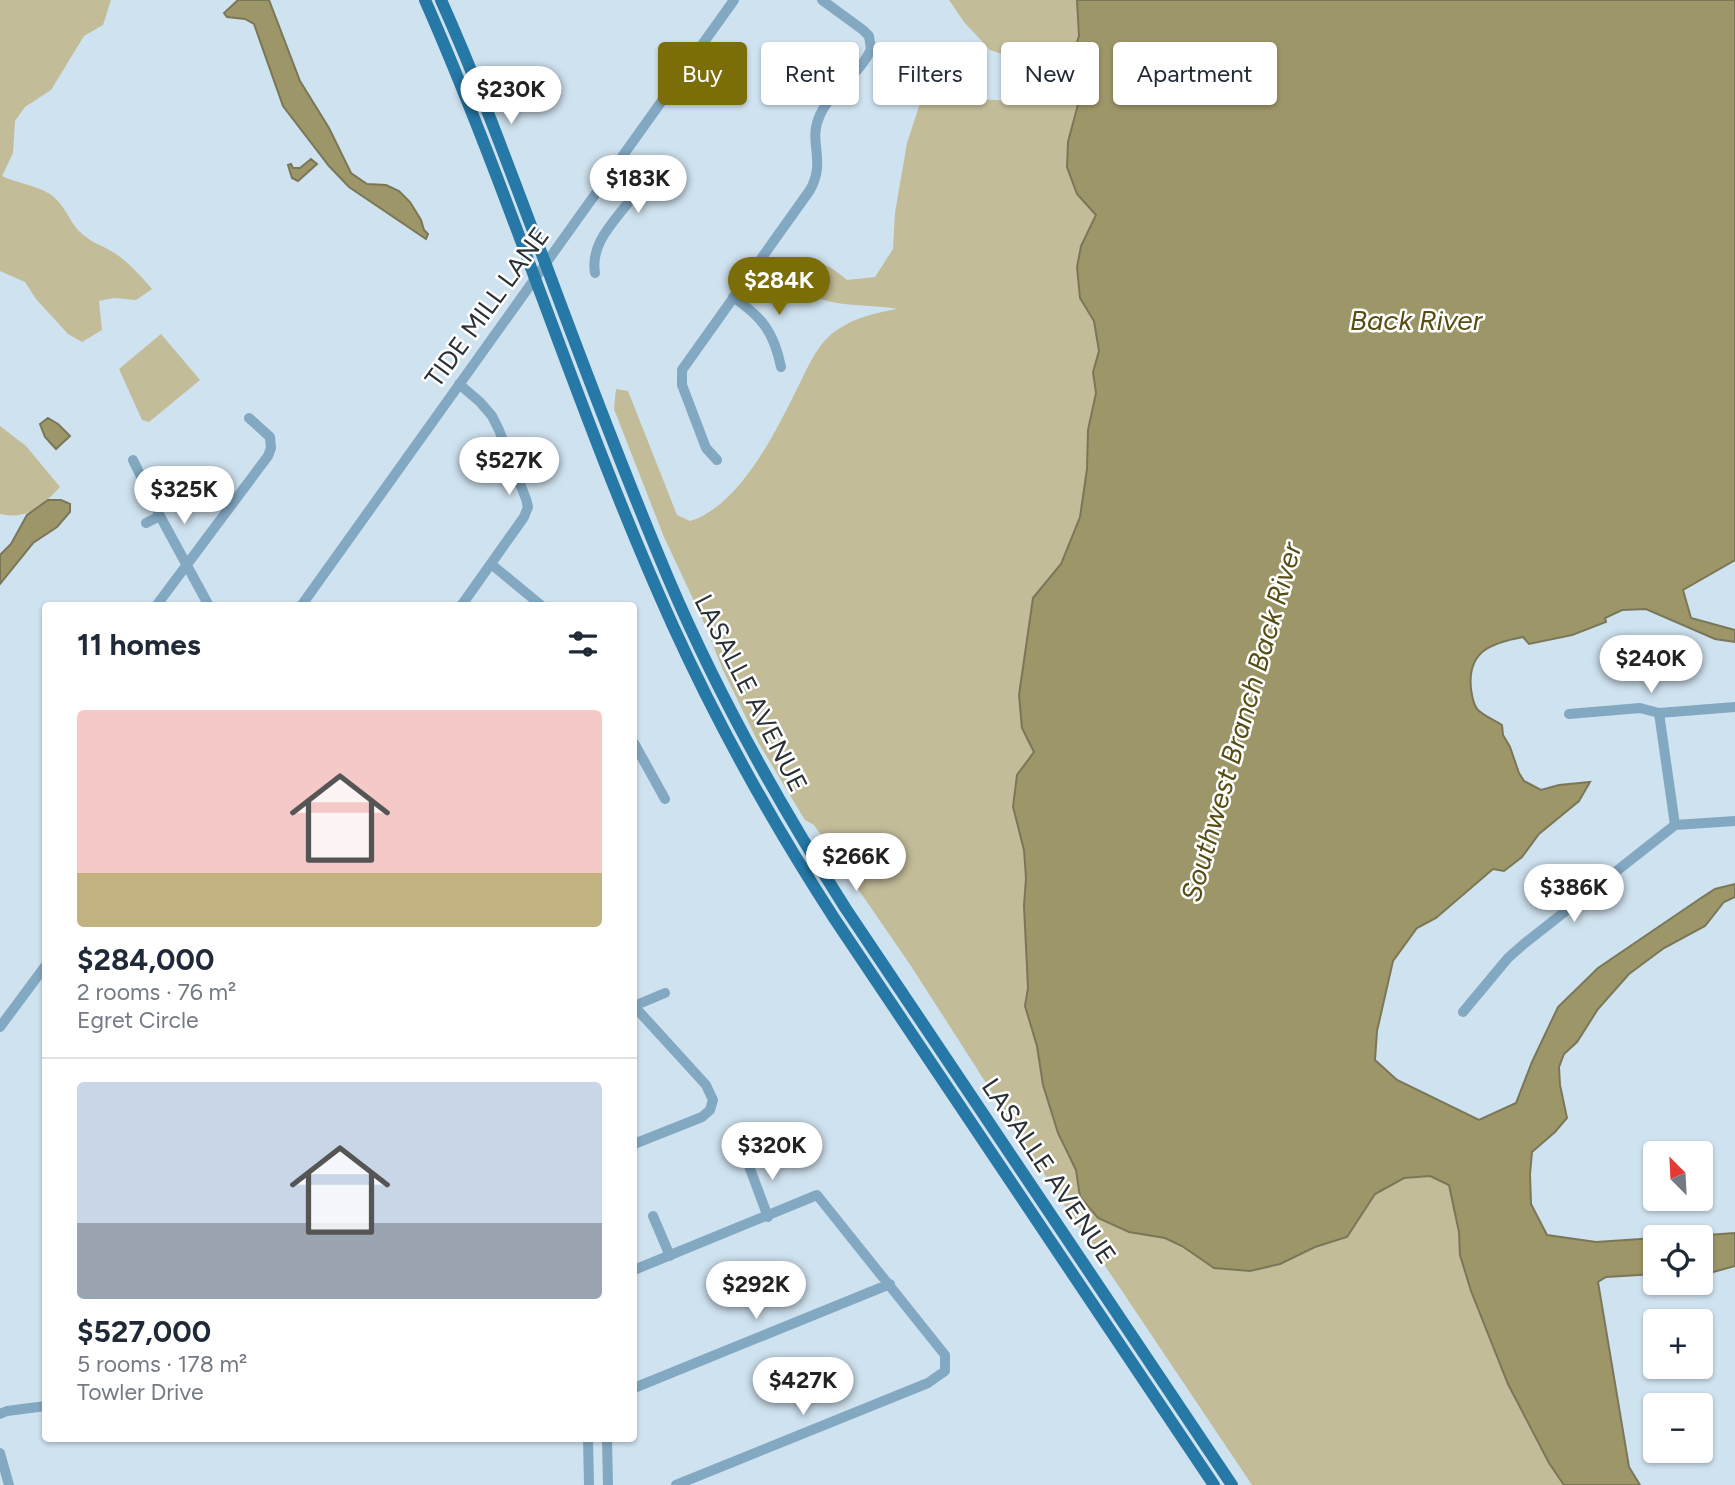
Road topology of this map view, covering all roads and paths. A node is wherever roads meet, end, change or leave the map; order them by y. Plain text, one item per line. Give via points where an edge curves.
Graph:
1 (425, 0) edge
2 (441, 0) edge
3 (734, 0) edge
4 (822, 0) edge
5 (606, 180) junction
6 (546, 265) junction
7 (595, 273) dead end
8 (534, 279) junction
9 (733, 298) junction
10 (781, 367) dead end
11 (459, 384) junction
12 (249, 418) dead end
13 (133, 460) dead end
14 (717, 460) dead end
15 (160, 516) junction
16 (146, 523) dead end
17 (187, 562) junction
18 (491, 564) junction
19 (159, 602) edge
20 (207, 602) edge
21 (305, 602) edge
22 (464, 602) edge
23 (537, 602) edge
24 (1735, 707) edge
25 (1659, 713) junction
26 (1569, 714) dead end
27 (637, 748) edge
28 (665, 799) dead end
29 (1735, 821) edge
30 (1675, 825) junction
31 (42, 970) edge
32 (665, 993) dead end
33 (637, 1005) edge
34 (637, 1009) edge
35 (1463, 1012) dead end
36 (0, 1027) edge
37 (637, 1143) edge
38 (746, 1158) dead end
39 (653, 1216) dead end
40 (768, 1217) junction
41 (670, 1255) junction
42 (637, 1269) edge
43 (890, 1284) junction
44 (637, 1387) edge
45 (42, 1407) edge
46 (0, 1414) edge
47 (589, 1442) edge
48 (607, 1442) edge
49 (0, 1454) edge
50 (9, 1485) edge
51 (589, 1485) edge
52 (608, 1485) edge
53 (676, 1485) edge
54 (1214, 1485) edge
55 (1232, 1485) edge

1 - 8 main road, LASALLE AVENUE
2 - 6 main road, LASALLE AVENUE
3 - 5 street, TIDE MILL LANE
4 - 9 street via 863,30 871,49 819,117 814,132 819,162 815,181
5 - 6 street, TIDE MILL LANE
5 - 7 street via 631,199 597,246
6 - 8 street, TIDE MILL LANE
6 - 55 main road, LASALLE AVENUE via 669,580 777,796 846,909
8 - 11 street, TIDE MILL LANE
8 - 54 main road, LASALLE AVENUE via 668,615 765,806 834,918
9 - 10 street via 765,324
9 - 14 street via 686,363 681,377 706,448
11 - 18 street via 492,416 528,508
11 - 21 street, TIDE MILL LANE
12 - 17 street via 270,437 268,456
13 - 15 street
15 - 16 street
15 - 17 street
17 - 19 street
17 - 20 street
18 - 22 street
18 - 23 street
24 - 25 street
25 - 26 street via 1640,708
25 - 30 street
27 - 28 street
29 - 30 street
30 - 35 street via 1525,943
31 - 36 street
32 - 33 street
34 - 37 street via 706,1085 713,1100 702,1117
38 - 40 street
39 - 41 street
40 - 41 street
40 - 43 street via 817,1195
41 - 42 street
43 - 44 street
43 - 53 street via 945,1354 945,1371 928,1383
45 - 46 street
47 - 51 street
48 - 52 street
49 - 50 street

